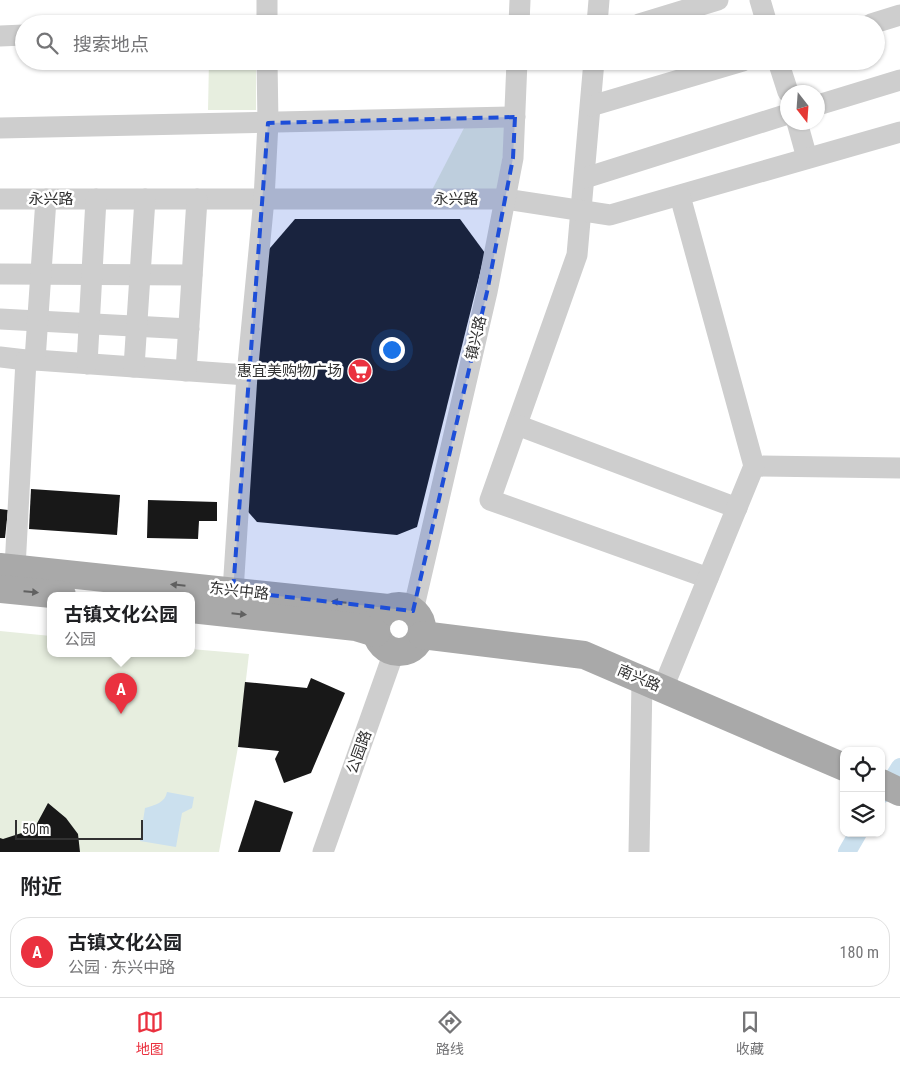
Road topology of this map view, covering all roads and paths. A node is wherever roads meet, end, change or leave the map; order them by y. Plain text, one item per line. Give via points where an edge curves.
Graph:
1 (267, 0) edge
2 (520, 0) edge
3 (600, 0) edge
4 (718, 0) edge
5 (760, 0) edge
6 (267, 15) edge
7 (519, 15) edge
8 (599, 15) edge
9 (669, 15) edge
10 (764, 15) edge
11 (900, 15) edge
12 (885, 20) edge
13 (15, 35) edge
14 (0, 36) edge
15 (267, 70) edge
16 (517, 70) edge
17 (593, 70) edge
18 (713, 70) edge
19 (781, 70) edge
20 (900, 80) edge
21 (786, 85) edge
22 (825, 103) edge
23 (591, 106) junction
24 (515, 117) junction
25 (780, 117) edge
26 (268, 123) junction
27 (0, 128) edge
28 (799, 130) edge
29 (900, 132) edge
30 (807, 158) junction
31 (584, 178) junction
32 (680, 196) junction
33 (0, 199) edge
34 (46, 199) junction
35 (96, 199) junction
36 (145, 199) junction
37 (197, 199) junction
38 (264, 199) junction
39 (505, 199) junction
40 (582, 212) junction
41 (0, 274) edge
42 (40, 274) junction
43 (92, 274) junction
44 (140, 275) junction
45 (192, 275) junction
46 (0, 319) edge
47 (37, 321) junction
48 (89, 324) junction
49 (136, 326) junction
50 (189, 329) junction
51 (0, 357) edge
52 (30, 360) junction
53 (87, 364) junction
54 (134, 367) junction
55 (186, 371) junction
56 (247, 375) junction
57 (517, 425) junction
58 (754, 466) junction
59 (900, 468) edge
60 (737, 508) junction
61 (5, 575) edge
62 (708, 578) junction
63 (233, 591) junction
64 (53, 592) edge
65 (195, 608) edge
66 (407, 618) junction
67 (385, 643) junction
68 (653, 684) junction
69 (840, 765) edge
70 (885, 785) edge
71 (900, 792) edge
72 (323, 852) edge
73 (639, 852) edge

1 - 6 street
2 - 7 street
3 - 8 street
4 - 9 street
5 - 10 street
11 - 12 street
13 - 14 street
15 - 26 street
16 - 24 street, 镇兴路
17 - 23 street
18 - 23 street
19 - 21 street
20 - 22 street
23 - 31 street
24 - 26 street
24 - 39 street, 镇兴路 via 513,158
25 - 31 street
26 - 27 street
26 - 38 street
28 - 30 street
29 - 30 street, 永兴路
30 - 32 street, 永兴路
31 - 40 street
32 - 40 street, 永兴路 via 610,215
32 - 58 street
33 - 34 street, 永兴路
34 - 35 street, 永兴路
34 - 42 street
35 - 36 street, 永兴路
35 - 43 street
36 - 37 street, 永兴路
36 - 44 street
37 - 38 street, 永兴路
37 - 45 street
38 - 39 street, 永兴路
38 - 56 street
39 - 40 street, 永兴路
39 - 66 street, 镇兴路 via 487,292
40 - 57 street via 577,255
41 - 42 street
42 - 43 street
42 - 47 street
43 - 44 street
43 - 48 street
44 - 45 street
44 - 49 street
45 - 50 street
46 - 47 street
47 - 48 street
47 - 52 street
48 - 49 street
48 - 53 street
49 - 50 street
49 - 54 street
50 - 55 street
51 - 52 street
52 - 53 street
52 - 61 street
53 - 54 street
54 - 55 street
55 - 56 street
56 - 63 street
57 - 60 street
57 - 62 street via 490,500
58 - 59 street
58 - 60 street
60 - 62 street
63 -> 61 main road, 东兴中路
61 -> 64 main road
62 - 68 street
66 -> 63 main road, 东兴中路
65 -> 67 main road, 东兴中路 via 356,627
66 - 67 main road via 376,624
66 - 67 main road via 412,649
66 - 68 main road, 南兴路 via 584,655
67 - 72 street, 公园路
68 - 69 main road, 南兴路
68 - 73 street
70 - 71 main road

